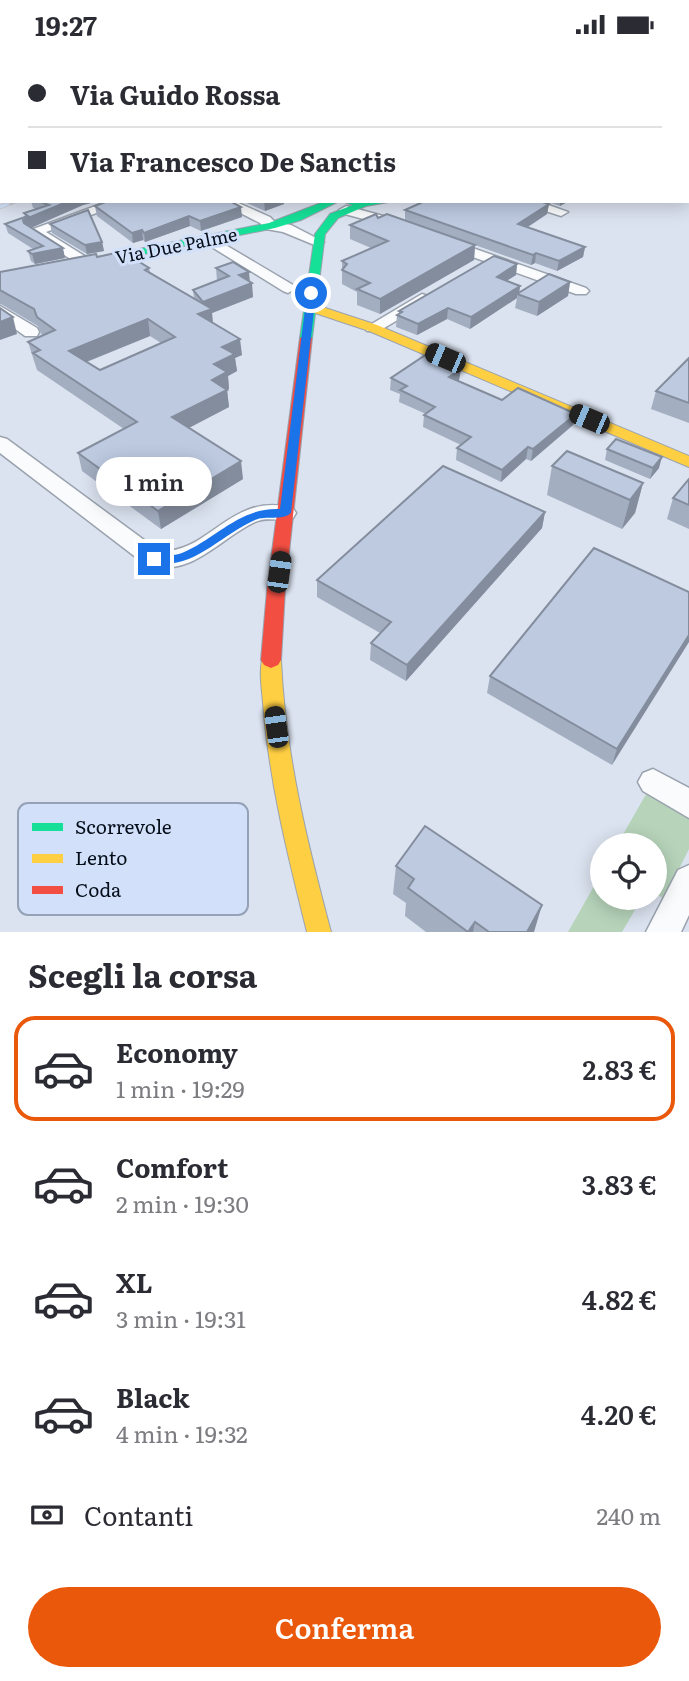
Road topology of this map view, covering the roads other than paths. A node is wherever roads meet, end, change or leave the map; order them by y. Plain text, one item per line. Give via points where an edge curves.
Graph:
1 (116, 203) edge
2 (227, 203) edge
3 (383, 203) edge
4 (528, 203) edge
5 (342, 205) edge
6 (316, 206) edge
7 (369, 208) junction
8 (561, 212) dead end
9 (271, 226) junction
10 (412, 230) edge
11 (207, 238) junction
12 (438, 240) edge
13 (317, 242) junction
14 (491, 259) junction
15 (86, 263) junction
16 (61, 268) edge
17 (467, 272) edge
18 (288, 288) dead end
19 (581, 291) dead end
20 (432, 293) edge
21 (310, 307) junction
22 (3, 317) edge
23 (373, 328) junction
24 (31, 332) dead end
25 (0, 443) edge
26 (689, 462) edge
27 (285, 513) junction
28 (653, 782) dead end
29 (689, 804) edge
30 (689, 881) edge
31 (319, 932) edge
32 (663, 932) edge

1 - 15 street via 35,231
2 - 9 street
3 - 7 street
4 - 8 street
5 - 6 street, Via Due Palme
5 - 7 street
5 - 13 street via 324,225
6 - 9 street, Via Due Palme via 297,219
7 - 10 street
9 - 11 street, Via Due Palme
9 - 13 street, Via Due Palme
11 - 15 street, Via Due Palme
11 - 18 street
12 - 14 street
13 - 21 street
14 - 17 street
14 - 19 street
15 - 16 street, Via Due Palme
20 - 23 street
21 - 23 street
21 - 27 street
22 - 24 street
23 - 26 street
25 - 27 street via 154,559 170,561 187,555 263,512
27 - 31 street via 272,629 273,704 294,837
28 - 29 street
30 - 32 street

